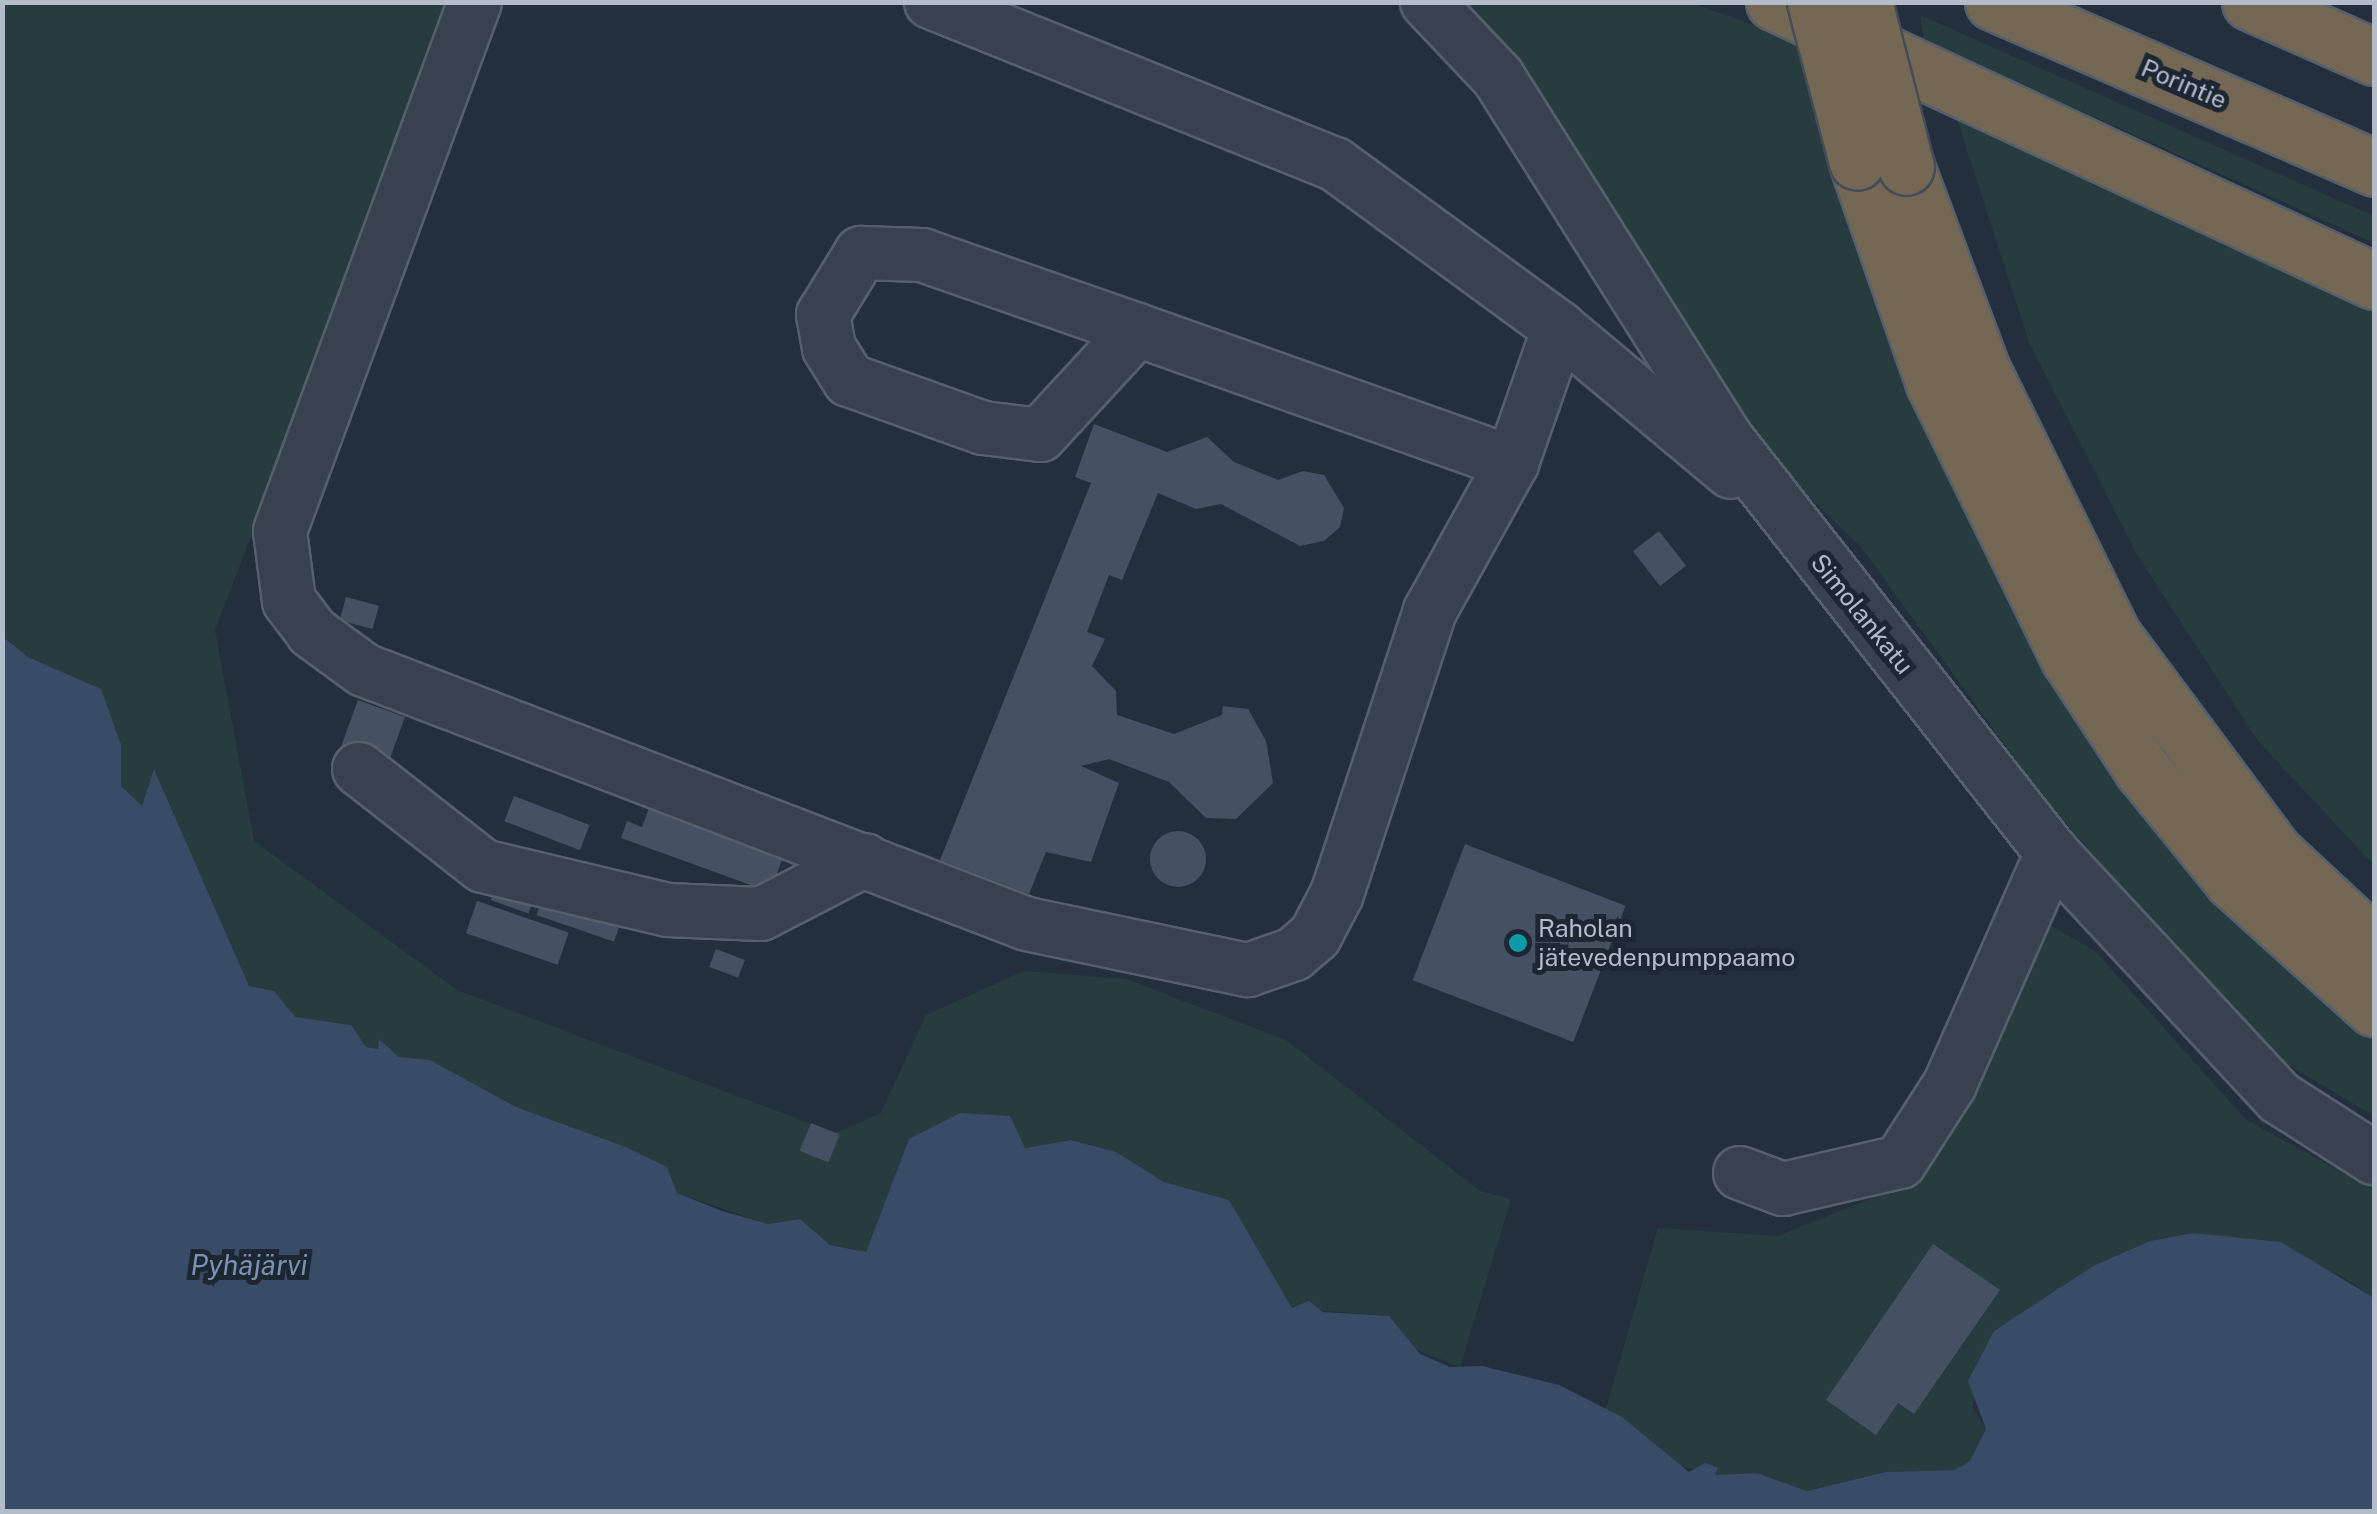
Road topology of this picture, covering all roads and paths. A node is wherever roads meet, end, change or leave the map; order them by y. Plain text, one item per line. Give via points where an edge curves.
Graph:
1 (475, 2) edge
2 (930, 2) edge
3 (1428, 2) edge
4 (1774, 2) edge
5 (1815, 2) edge
6 (1864, 2) edge
7 (1993, 2) edge
8 (2250, 2) edge
9 (2374, 57) edge
10 (1882, 165) junction
11 (2374, 168) edge
12 (2374, 281) edge
13 (1559, 328) junction
14 (1137, 330) junction
15 (1512, 463) junction
16 (1788, 523) junction
17 (359, 769) dead end
18 (2052, 853) junction
19 (866, 860) junction
20 (2374, 945) edge
21 (2374, 1008) edge
22 (2374, 1158) edge
23 (1740, 1173) dead end

1 - 19 street via 284,518 280,574 289,601 312,632 364,670
2 - 13 street via 1335,164
3 - 16 street, Simolankatu via 1498,77 1726,438
4 - 12 highway
5 - 10 highway, bridge
6 - 10 highway, bridge
7 - 11 highway, Porintie
8 - 9 highway
10 - 20 highway via 2113,636 2274,854
10 - 21 highway via 1934,383 2069,658 2142,769 2233,881
13 - 15 street
13 - 16 street
14 - 14 street via 922,255 861,253 823,315 828,348 849,380 983,428 1040,435
14 - 15 street
15 - 19 street via 1430,611 1338,894 1315,936 1294,954 1248,970 1028,924
16 - 18 street, Simolankatu
17 - 19 street via 483,866 667,910 761,914
18 - 22 street, Simolankatu via 2280,1098
18 - 23 street via 1950,1084 1900,1162 1782,1188

